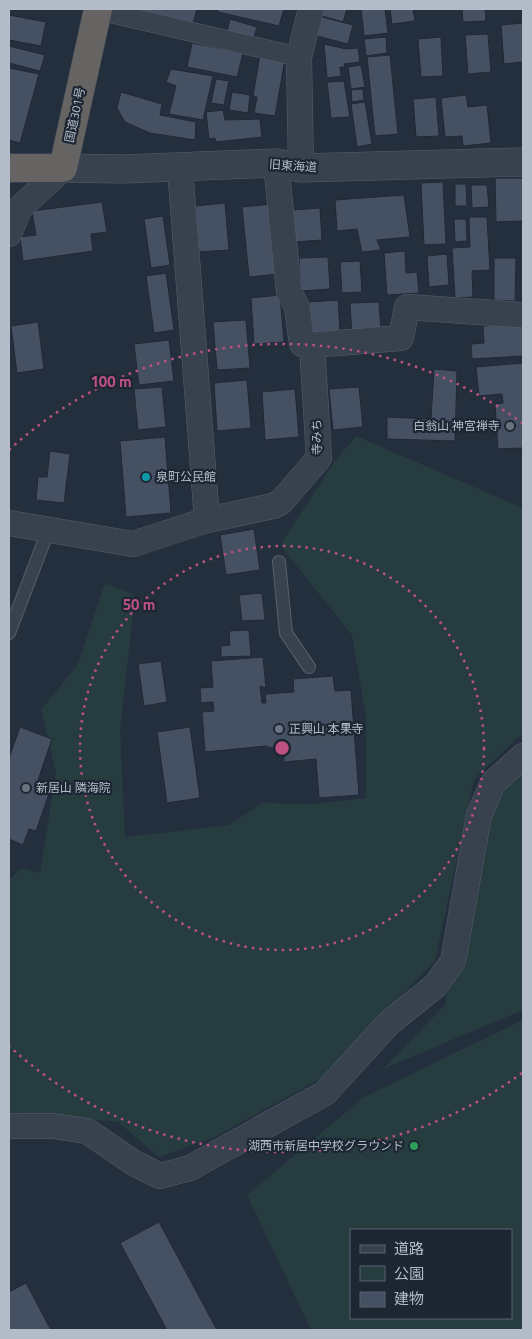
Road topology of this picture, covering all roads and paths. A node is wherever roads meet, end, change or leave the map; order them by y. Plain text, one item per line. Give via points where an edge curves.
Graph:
1 (98, 9) edge
2 (311, 9) edge
3 (299, 57) junction
4 (523, 162) edge
5 (289, 166) junction
6 (9, 168) edge
7 (63, 168) junction
8 (180, 168) junction
9 (9, 234) edge
10 (523, 315) edge
11 (312, 345) junction
12 (207, 520) junction
13 (9, 523) edge
14 (48, 530) junction
15 (279, 562) dead end
16 (9, 634) edge
17 (309, 667) dead end
18 (523, 756) edge
19 (9, 1126) edge

1 - 3 street
1 - 7 highway, 国道301号
2 - 3 street
3 - 5 street
4 - 5 street, 旧東海道
5 - 8 street, 旧東海道
5 - 11 street via 289,292 297,307 302,344
6 - 7 highway
7 - 8 street, 旧東海道
7 - 9 street via 19,209
8 - 12 street
10 - 11 street via 407,307 401,338
11 - 12 street, 寺みち via 319,458 282,502
12 - 14 street, 寺みち via 133,544
13 - 14 street, 寺みち
14 - 16 lane
15 - 17 lane via 286,633
18 - 19 street via 493,784 479,815 453,960 435,986 389,1023 325,1093 190,1168 160,1176 134,1163 87,1131 53,1126

